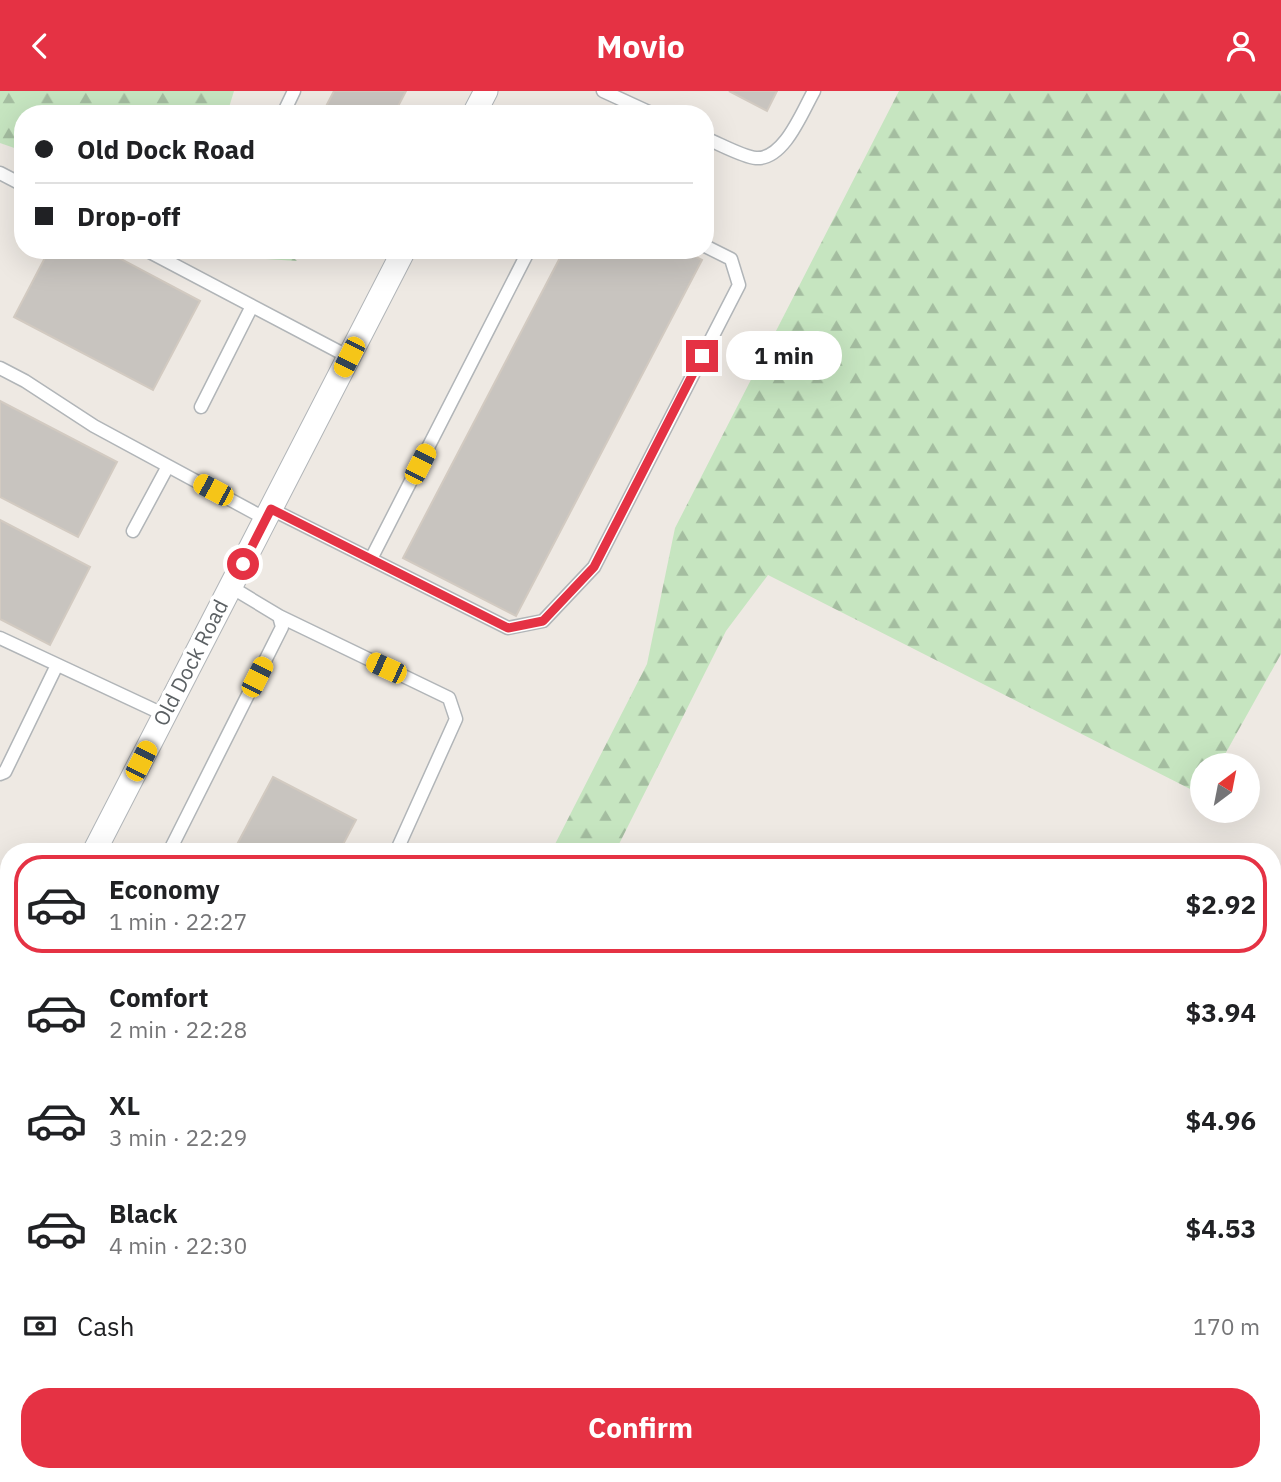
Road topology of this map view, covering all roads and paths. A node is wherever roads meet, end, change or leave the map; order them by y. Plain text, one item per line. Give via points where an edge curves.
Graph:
1 (603, 91) edge
2 (814, 91) edge
3 (633, 105) edge
4 (714, 142) edge
5 (714, 250) edge
6 (163, 259) edge
7 (399, 259) edge
8 (523, 259) edge
9 (252, 306) junction
10 (349, 357) junction
11 (0, 368) edge
12 (201, 407) dead end
13 (168, 466) junction
14 (268, 514) junction
15 (133, 531) dead end
16 (371, 559) junction
17 (231, 587) junction
18 (279, 616) junction
19 (0, 638) edge
20 (57, 665) junction
21 (165, 715) junction
22 (0, 774) edge
23 (99, 843) edge
24 (174, 843) edge
25 (400, 843) edge

1 - 3 lane
2 - 4 lane via 782,147 772,155 756,158
5 - 16 lane via 731,259 738,285 594,567 543,621 508,628
6 - 9 lane
7 - 10 street, Old Dock Road
8 - 16 lane
9 - 10 lane
9 - 12 lane
10 - 14 street, Old Dock Road
11 - 13 lane
13 - 14 lane
13 - 15 lane
14 - 16 lane
14 - 17 street, Old Dock Road
17 - 18 lane
17 - 21 street, Old Dock Road
18 - 24 lane via 282,627
18 - 25 lane via 449,698 456,719
19 - 20 lane
20 - 21 lane
20 - 22 lane via 5,772
21 - 23 street, Old Dock Road

